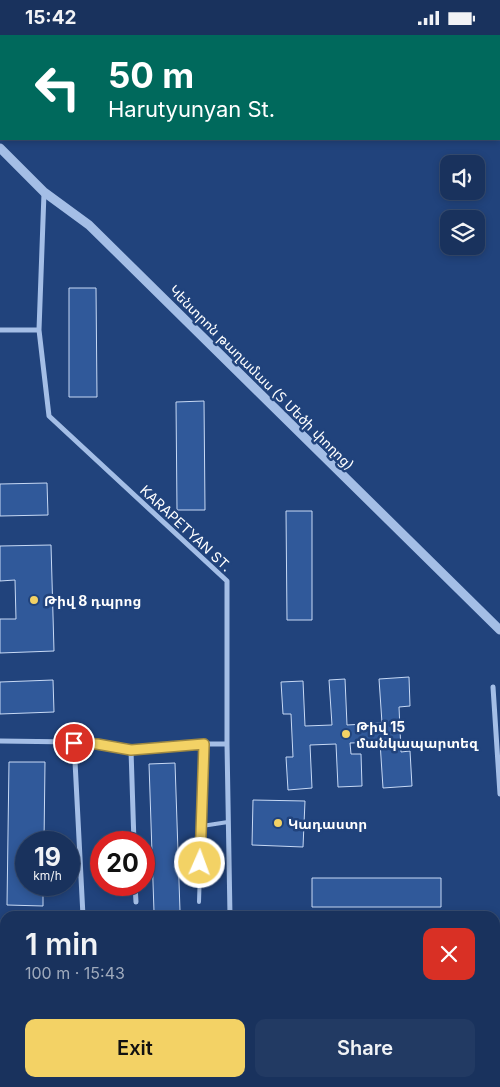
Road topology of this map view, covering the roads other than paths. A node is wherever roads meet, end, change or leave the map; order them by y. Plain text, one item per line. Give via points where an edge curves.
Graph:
1 (0, 148) edge
2 (44, 193) junction
3 (0, 330) edge
4 (39, 330) junction
5 (500, 630) edge
6 (493, 687) dead end
7 (0, 741) edge
8 (74, 743) junction
9 (204, 744) junction
10 (227, 744) junction
11 (131, 750) junction
12 (500, 795) edge
13 (228, 822) junction
14 (202, 825) junction
15 (134, 831) edge
16 (136, 896) edge
17 (199, 901) dead end
18 (136, 902) dead end
19 (83, 911) edge
20 (230, 911) edge

1 - 2 street, Կենտրոն թաղամաս (Տ Մեծի փողոց)
2 - 4 street, KARAPETYAN ST.
2 - 5 street, Կենտրոն թաղամաս (Տ Մեծի փողոց) via 89,225
3 - 4 street
4 - 10 street, KARAPETYAN ST. via 49,416 227,581
6 - 12 street
7 - 8 street
8 - 11 street
8 - 19 street
9 - 10 street
9 - 11 street
9 - 14 lane
10 - 13 street, KARAPETYAN ST.
11 - 15 street
13 - 14 lane
13 - 20 street, KARAPETYAN ST.
14 - 17 lane
16 - 18 street

